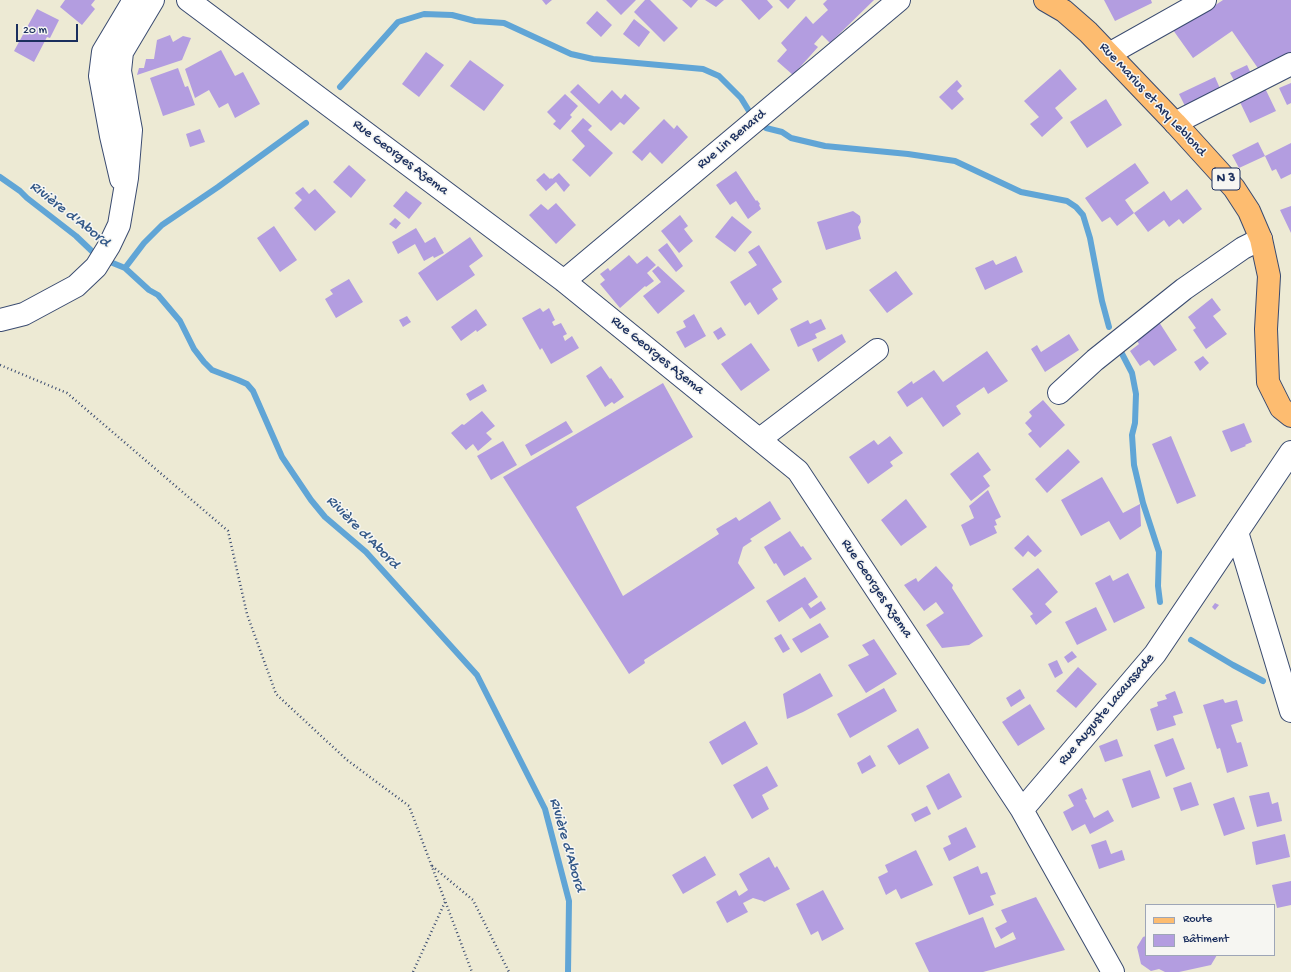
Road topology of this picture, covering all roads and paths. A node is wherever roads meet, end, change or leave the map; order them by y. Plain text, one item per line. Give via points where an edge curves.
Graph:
1 (134, 0) edge
2 (153, 0) edge
3 (188, 0) edge
4 (899, 0) edge
5 (1045, 0) edge
6 (1205, 0) edge
7 (1109, 54) junction
8 (1291, 64) edge
9 (1175, 123) junction
10 (123, 196) junction
11 (1261, 239) junction
12 (564, 281) junction
13 (50, 300) junction
14 (0, 305) edge
15 (0, 320) edge
16 (877, 350) dead end
17 (0, 365) edge
18 (1059, 393) dead end
19 (1291, 416) edge
20 (760, 439) junction
21 (1291, 452) edge
22 (1237, 532) junction
23 (1284, 669) edge
24 (1291, 711) edge
25 (1022, 810) junction
26 (431, 866) junction
27 (445, 902) junction
28 (412, 972) edge
29 (472, 972) edge
30 (509, 972) edge
31 (1113, 972) edge

1 - 10 street via 103,52 100,76
2 - 10 street via 122,52 120,71 131,130
3 - 12 street, Rue Georges Azema
4 - 12 street, Rue Lin Benard
5 - 7 main road, Rue Marius et Ary Leblond / N 3 via 1088,32
6 - 7 street
7 - 9 main road, Rue Marius et Ary Leblond / N 3
8 - 9 street
9 - 11 main road, Rue Marius et Ary Leblond / N 3 via 1234,188 1249,211
10 - 13 street via 119,225 96,267 76,286
11 - 18 street via 1243,248 1184,289 1095,360
11 - 19 main road, Rue Marius et Ary Leblond / N 3 via 1269,276 1266,329 1268,382 1281,408
12 - 20 street, Rue Georges Azema
13 - 14 street via 21,306
13 - 15 street via 24,314
16 - 20 street
17 - 26 path via 67,393 228,531 247,614 276,694 347,760 409,806
20 - 25 street, Rue Georges Azema via 798,471
21 - 22 street, Rue Auguste Lacaussade
22 - 23 street
22 - 25 street, Rue Auguste Lacaussade via 1155,654
23 - 24 street
25 - 31 street
26 - 27 path
26 - 30 path via 473,900
27 - 28 path
27 - 29 path

